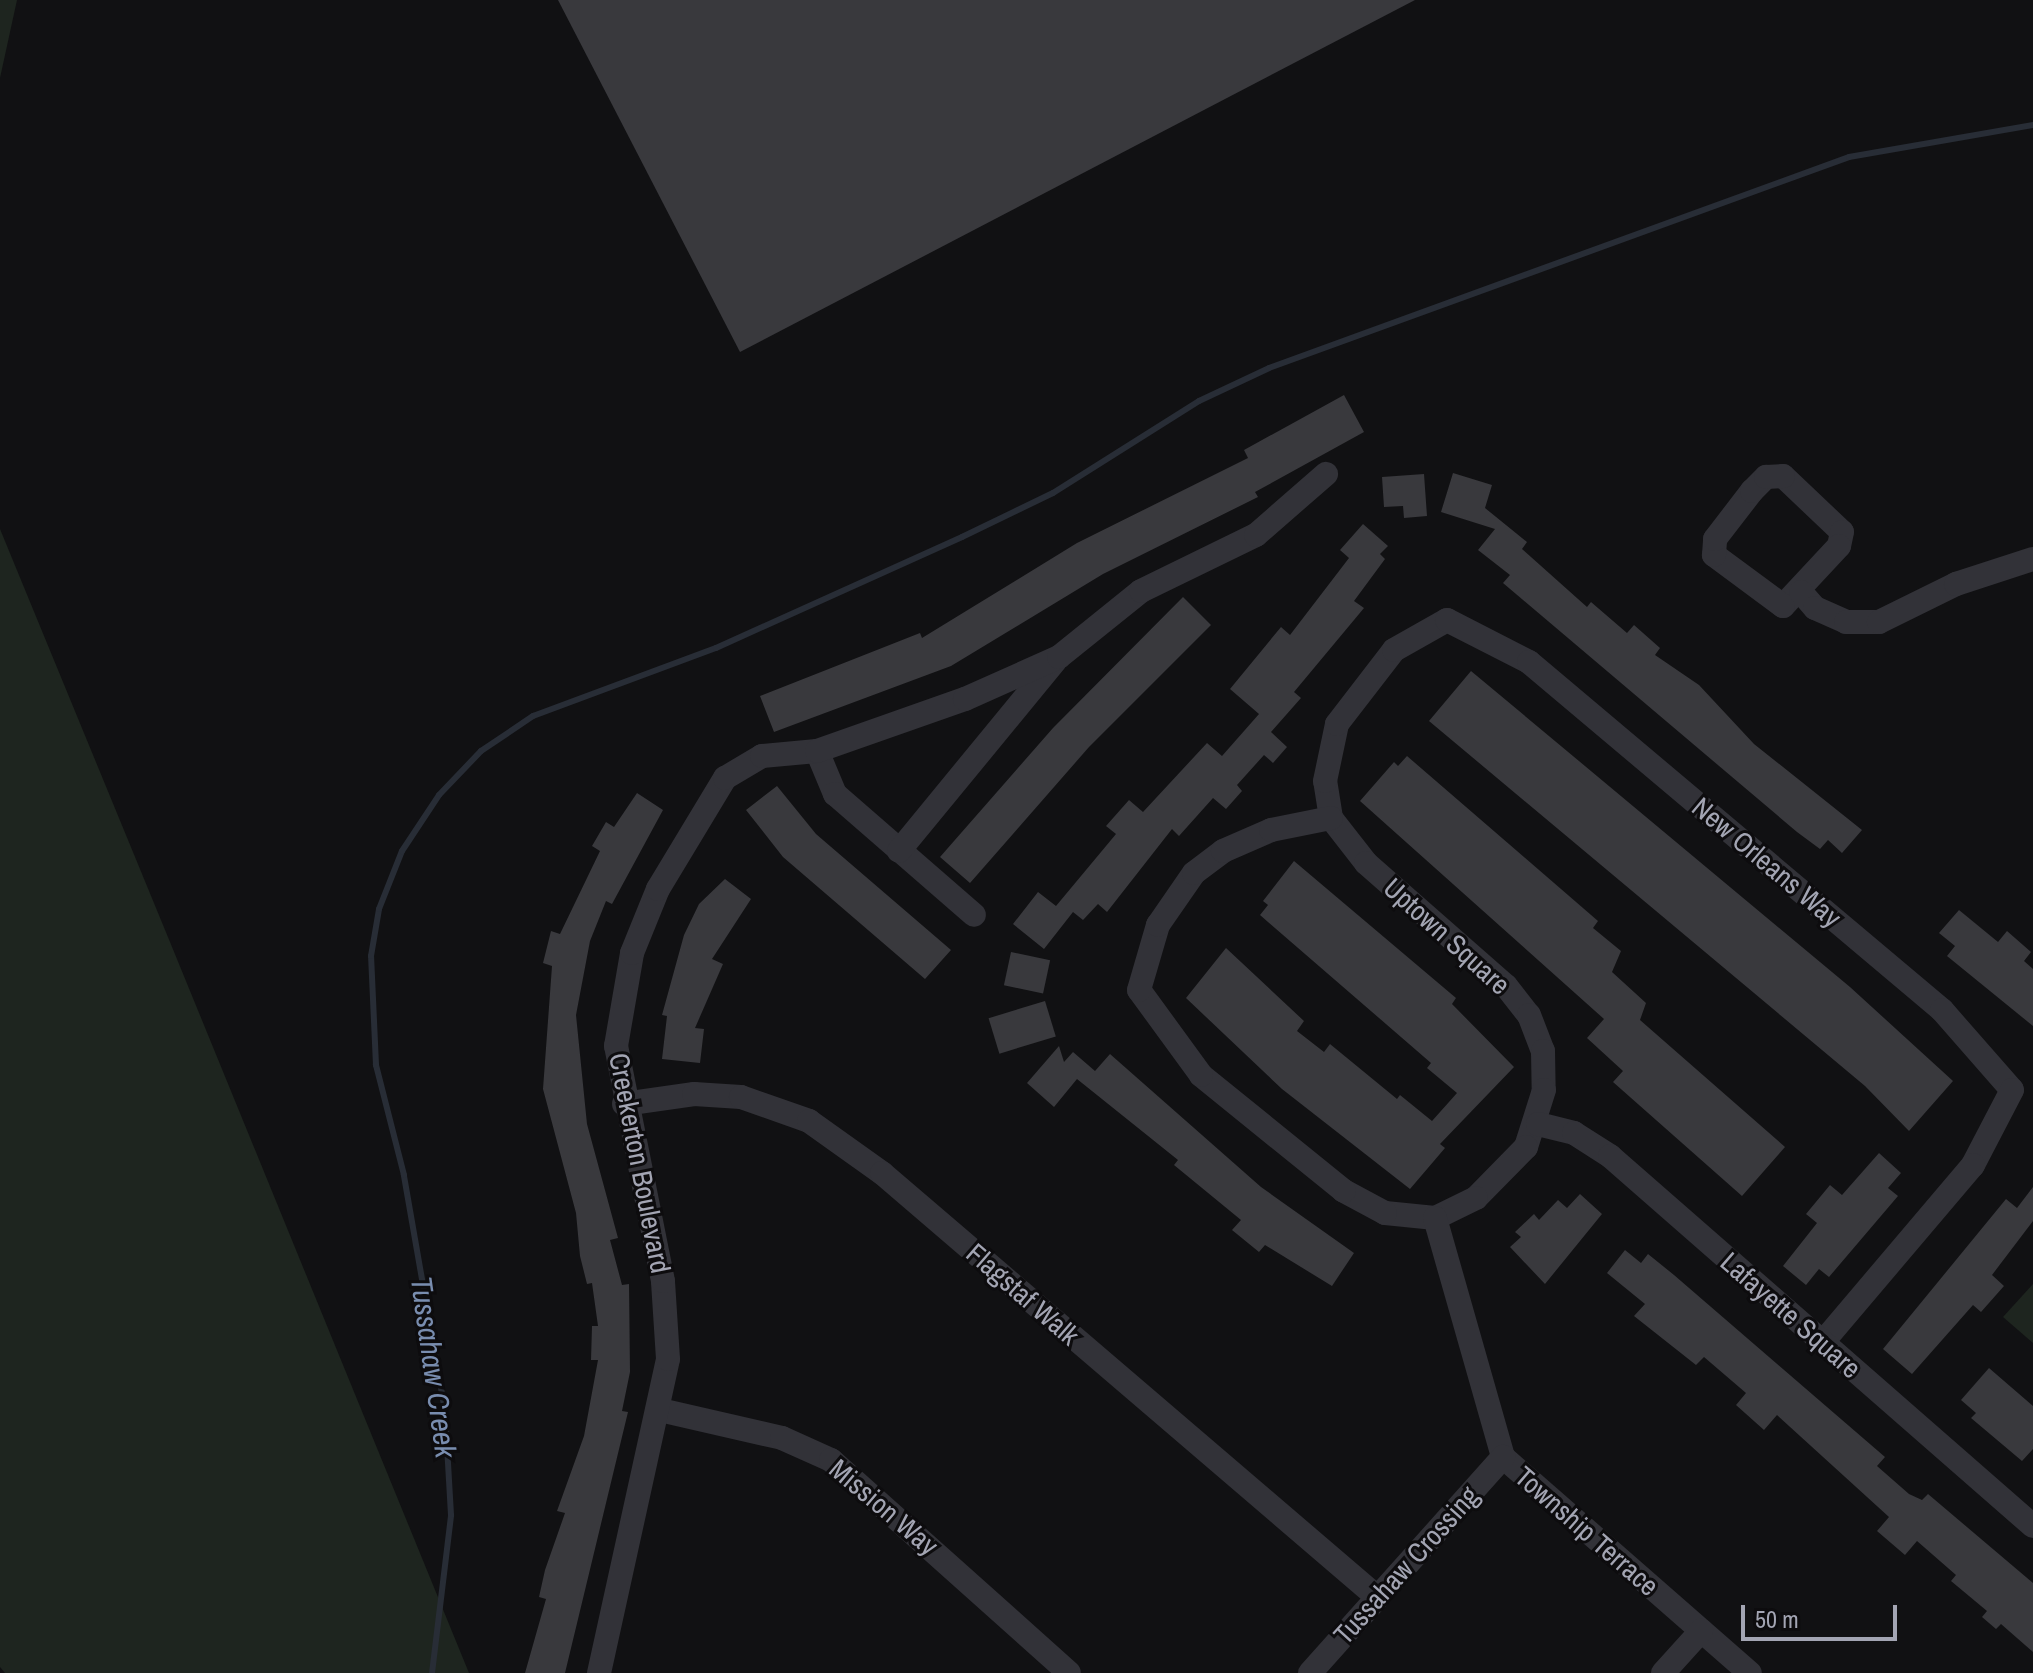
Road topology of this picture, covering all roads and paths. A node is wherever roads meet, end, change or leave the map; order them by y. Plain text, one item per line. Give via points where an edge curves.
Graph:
1 (1326, 474) dead end
2 (2033, 559) edge
3 (1801, 592) junction
4 (1059, 657) junction
5 (817, 751) junction
6 (1331, 818) junction
7 (899, 851) junction
8 (974, 915) dead end
9 (624, 1104) junction
10 (1538, 1124) junction
11 (1435, 1218) junction
12 (1822, 1343) junction
13 (660, 1410) junction
14 (1503, 1457) junction
15 (2033, 1526) edge
16 (1377, 1597) junction
17 (1701, 1631) junction
18 (599, 1673) edge
19 (1069, 1673) edge
20 (1310, 1673) edge
21 (1663, 1673) edge
22 (1750, 1673) edge

1 - 4 street, Creekerton Boulevard via 1256,535 1141,591
2 - 3 street via 1956,584 1879,622 1846,622 1815,608
3 - 3 street via 1783,606 1771,602 1714,555 1715,539 1766,477 1783,476 1842,532 1839,546
4 - 5 street, Creekerton Boulevard via 965,699
4 - 7 street
5 - 7 street via 835,794
5 - 9 street, Creekerton Boulevard via 762,756 725,778 658,889 621,999 616,1046
6 - 10 street, Uptown Square via 1366,863 1506,986 1529,1015 1543,1051
6 - 11 street via 1271,830 1223,851 1194,873 1158,925 1139,990 1201,1075 1344,1191 1385,1213
6 - 12 street, New Orleans Way via 1325,781 1337,724 1394,650 1447,620 1529,662 1942,1010 2012,1090 1973,1165
7 - 8 street
9 - 13 street, Creekerton Boulevard via 663,1281 668,1359
9 - 16 street, Flagstaf Walk via 694,1094 741,1097 809,1121 882,1173
10 - 11 street via 1503,1175
10 - 12 street, Lafayette Square via 1574,1133 1610,1156
11 - 14 street, Township Terrace
12 - 15 street, Lafayette Square
13 - 18 street, Creekerton Boulevard
13 - 19 street, Mission Way via 782,1438 831,1460
14 - 16 street, Tussahaw Crossing
14 - 17 street, Township Terrace
16 - 20 street, Tussahaw Crossing
17 - 21 street
17 - 22 street, Township Terrace

